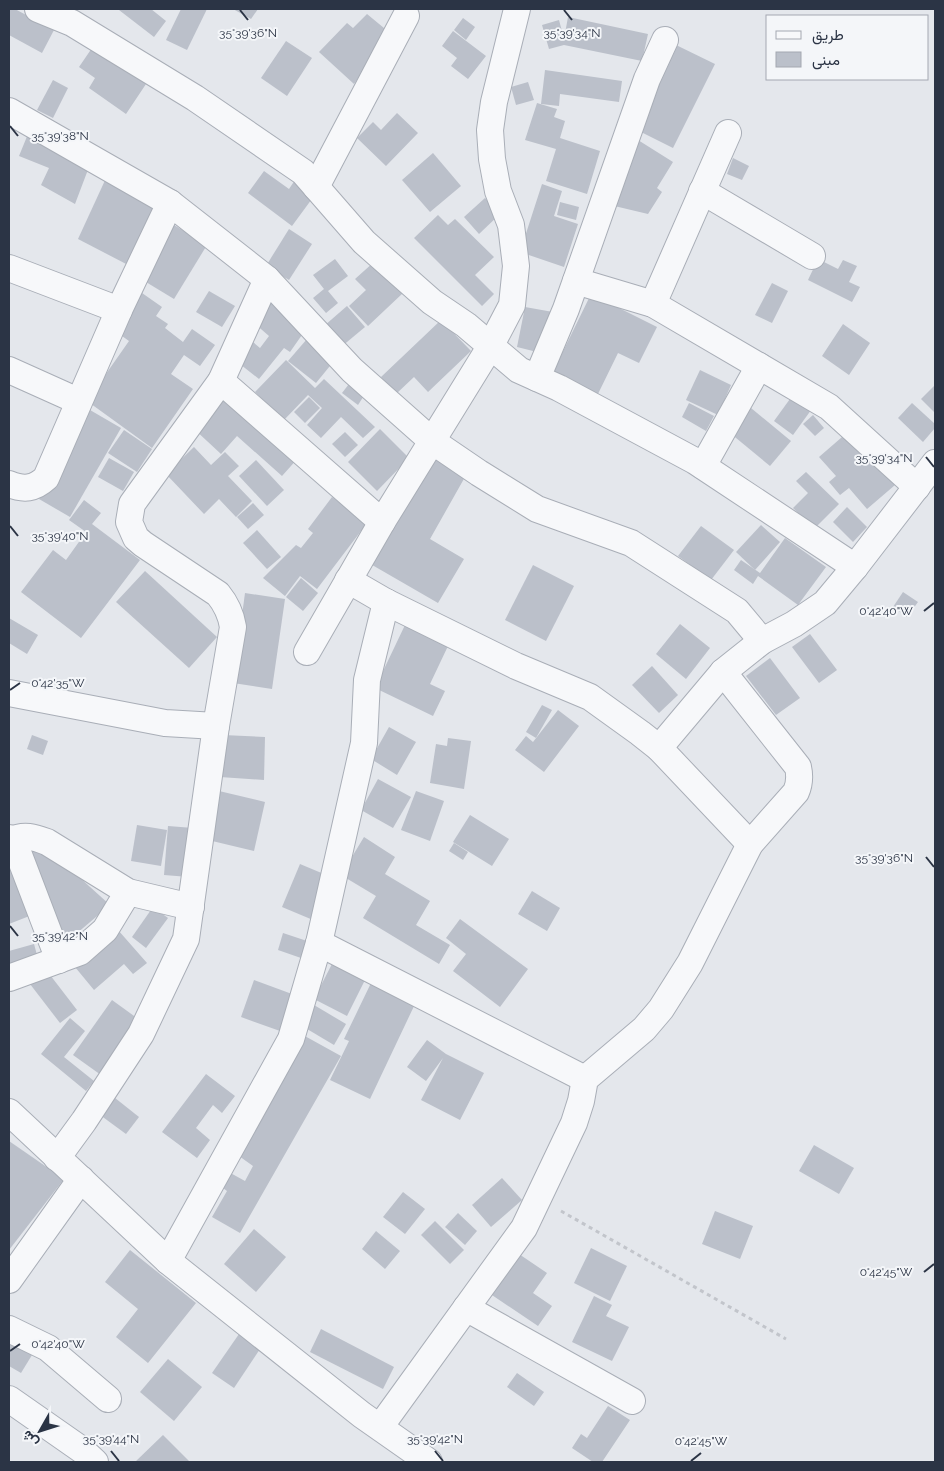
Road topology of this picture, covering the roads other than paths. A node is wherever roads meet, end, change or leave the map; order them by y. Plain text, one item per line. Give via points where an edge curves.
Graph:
1 (38, 9) edge
2 (517, 9) edge
3 (406, 16) dead end
4 (665, 40) dead end
5 (9, 111) edge
6 (728, 133) dead end
7 (316, 186) junction
8 (702, 191) junction
9 (170, 204) junction
10 (812, 256) dead end
11 (9, 268) edge
12 (267, 279) junction
13 (576, 281) junction
14 (653, 304) junction
15 (119, 310) junction
16 (490, 346) junction
17 (759, 366) junction
18 (9, 370) edge
19 (537, 378) junction
20 (221, 381) junction
21 (78, 401) junction
22 (432, 441) junction
23 (935, 463) edge
24 (702, 466) junction
25 (9, 484) edge
26 (917, 487) junction
27 (382, 522) junction
28 (855, 567) junction
29 (348, 580) junction
30 (386, 602) junction
31 (762, 641) junction
32 (307, 652) dead end
33 (723, 672) junction
34 (9, 693) edge
35 (216, 726) junction
36 (659, 748) junction
37 (10, 839) edge
38 (750, 844) junction
39 (128, 892) junction
40 (190, 907) junction
41 (319, 943) junction
42 (59, 960) junction
43 (9, 978) edge
44 (584, 1079) junction
45 (9, 1112) edge
46 (57, 1158) junction
47 (81, 1179) junction
48 (168, 1261) junction
49 (9, 1280) edge
50 (466, 1308) junction
51 (9, 1329) edge
52 (9, 1399) edge
53 (108, 1399) dead end
54 (632, 1401) dead end
55 (380, 1427) junction
56 (417, 1459) edge
57 (95, 1462) edge

1 - 7 street via 72,23 195,98 303,172
2 - 16 street via 490,130 498,191 511,225 516,266 512,305
3 - 7 street
4 - 13 street via 647,79
5 - 9 street
6 - 8 street
7 - 16 street via 364,242 432,302
8 - 10 street
8 - 14 street
9 - 12 street
9 - 15 street
11 - 15 street
12 - 20 street
12 - 22 street via 352,370
13 - 14 street
13 - 19 street
14 - 17 street
15 - 21 street
16 - 19 street via 519,370
16 - 22 street
17 - 24 street
17 - 26 street via 829,407
18 - 21 street
19 - 24 street
20 - 27 street
20 - 35 street via 132,504 128,522 143,544 218,594 226,603 233,627
21 - 25 street via 46,478 32,488
22 - 27 street
22 - 31 street via 537,509 631,543 737,611
23 - 26 street
24 - 28 street
26 - 28 street
27 - 29 street
28 - 31 street via 825,602
29 - 30 street
29 - 32 street
30 - 36 street via 516,666 590,697
30 - 41 street via 367,680 364,743
31 - 33 street
33 - 36 street
33 - 38 street via 798,767 800,775 796,792
34 - 35 street via 165,723
35 - 40 street
36 - 38 street
37 - 39 street via 26,836 47,842
37 - 42 street
38 - 44 street via 690,963 661,1008 644,1029
39 - 40 street
39 - 42 street via 105,930 80,952
40 - 46 street via 186,939 141,1034
41 - 44 street
41 - 48 street via 291,1039
42 - 43 street
44 - 50 street via 574,1123 524,1228
45 - 46 street
46 - 47 street
47 - 48 street
47 - 49 street
48 - 55 street
50 - 54 street
50 - 55 street
51 - 53 street via 48,1348
52 - 57 street
55 - 56 street

